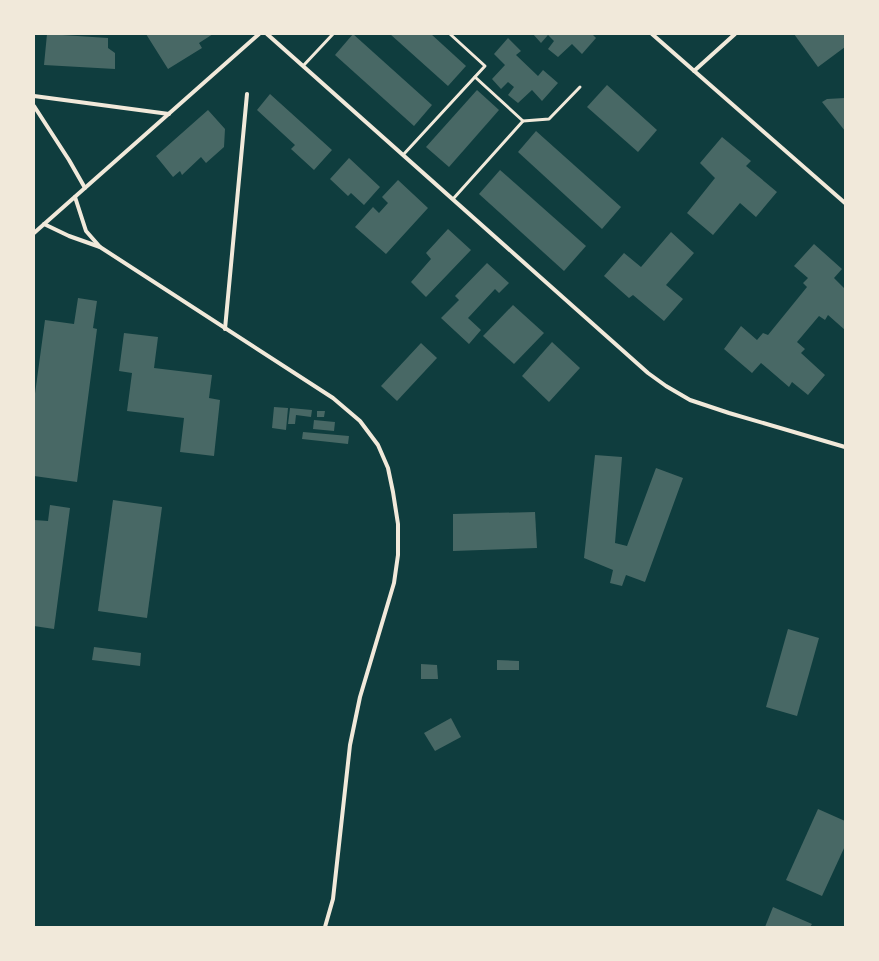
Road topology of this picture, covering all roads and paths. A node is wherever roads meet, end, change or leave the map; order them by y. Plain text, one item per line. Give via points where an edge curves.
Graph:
1 (259, 34) edge
2 (267, 34) edge
3 (333, 34) edge
4 (450, 34) edge
5 (652, 34) edge
6 (735, 34) edge
7 (303, 66) junction
8 (694, 71) junction
9 (475, 77) junction
10 (580, 87) dead end
11 (247, 94) dead end
12 (34, 96) edge
13 (34, 106) edge
14 (169, 114) junction
15 (523, 121) junction
16 (403, 155) junction
17 (85, 188) junction
18 (75, 198) junction
19 (452, 199) junction
20 (845, 203) edge
21 (44, 224) junction
22 (34, 233) edge
23 (100, 247) junction
24 (225, 328) junction
25 (845, 447) edge
26 (325, 927) edge

1 - 14 street
2 - 7 street
3 - 7 lane
4 - 9 lane via 485,66
5 - 8 street
6 - 8 street
7 - 16 street
8 - 20 street
9 - 15 lane
9 - 16 lane
10 - 15 lane via 549,119
11 - 24 street
12 - 14 street
13 - 17 street
14 - 17 street
15 - 19 lane
16 - 19 street
17 - 18 street
18 - 21 street
18 - 23 street via 86,231
19 - 25 street via 648,373 666,386 690,400 722,411
21 - 22 street
21 - 23 street
23 - 24 street
24 - 26 street via 333,398 360,422 378,445 388,468 393,492 398,524 398,556 394,584 360,697 350,745 333,899

